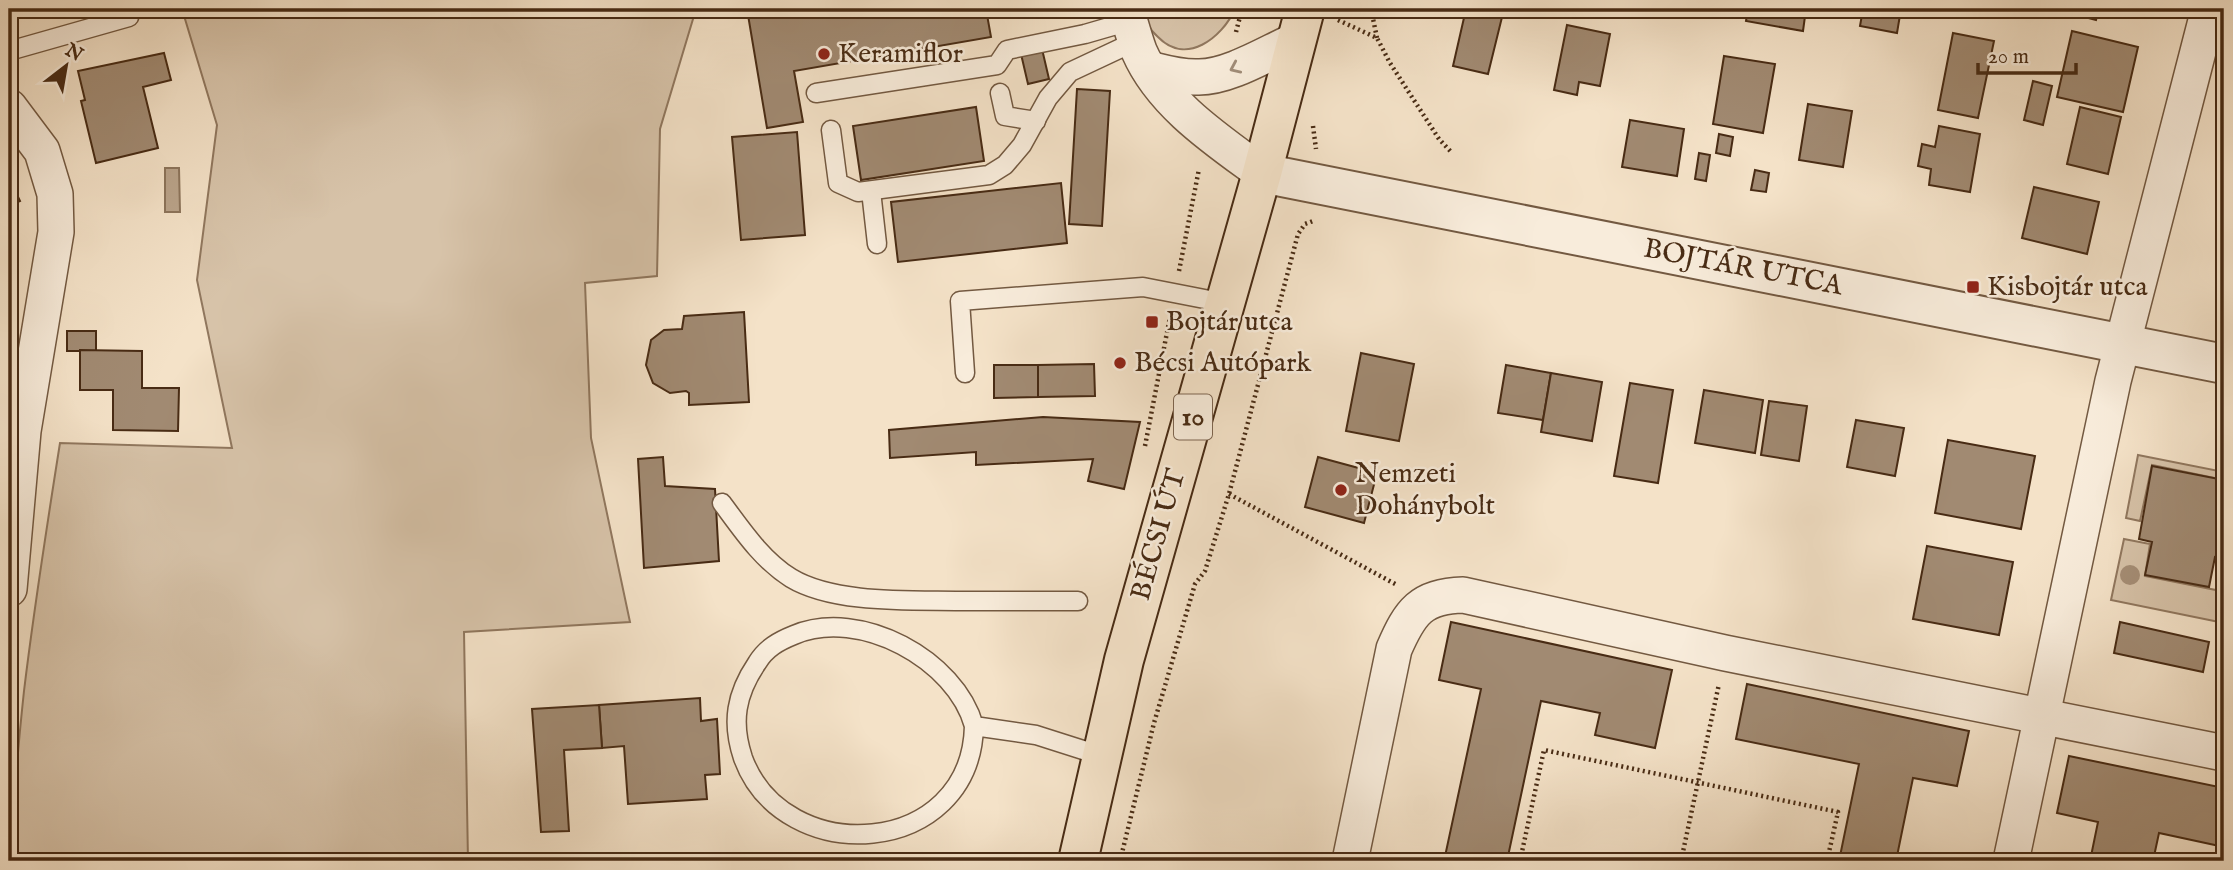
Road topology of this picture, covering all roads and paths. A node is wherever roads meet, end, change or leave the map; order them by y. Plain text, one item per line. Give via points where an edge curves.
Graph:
1 (1242, 9) edge
2 (1339, 9) edge
3 (1371, 9) edge
4 (129, 17) dead end
5 (1318, 25) edge
6 (2211, 30) edge
7 (1135, 35) edge
8 (1377, 38) junction
9 (9, 51) edge
10 (1225, 72) junction
11 (816, 93) dead end
12 (1000, 93) dead end
13 (9, 107) edge
14 (1316, 114) dead end
15 (1036, 121) junction
16 (831, 130) dead end
17 (1209, 134) junction
18 (1452, 153) dead end
19 (1262, 173) junction
20 (1325, 187) junction
21 (871, 191) junction
22 (877, 244) dead end
23 (1175, 293) junction
24 (1225, 303) junction
25 (2122, 343) junction
26 (2224, 364) edge
27 (965, 373) dead end
28 (1143, 453) dead end
29 (1229, 494) junction
30 (722, 503) dead end
31 (9, 589) edge
32 (1078, 601) dead end
33 (1429, 601) junction
34 (1726, 653) junction
35 (2041, 716) junction
36 (974, 726) junction
37 (2224, 753) edge
38 (1102, 756) junction
39 (1698, 781) junction
40 (1078, 861) edge
41 (1120, 861) edge
42 (1350, 861) edge
43 (1520, 861) edge
44 (1681, 861) edge
45 (1827, 861) edge
46 (2011, 861) edge

1 - 10 path
2 - 5 path
3 - 8 path
4 - 9 lane
5 - 8 path
5 -> 10 street
5 - 19 main road, BÉCSI ÚT / 10
6 - 25 street
7 - 10 street via 1171,75 1200,77
7 - 11 lane via 1085,34 1007,50 997,65
7 - 15 lane via 1070,72 1048,97
7 - 17 street via 1166,91
8 - 18 path
12 - 15 lane via 1005,116
13 - 31 street via 41,150 55,194 56,232 23,431
14 - 20 path via 1314,142 1318,156 1331,167
15 - 21 lane via 1022,145 989,175
16 - 21 lane via 838,183 858,192
17 - 19 street
17 - 23 path
19 - 20 street, BOJTÁR UTCA
19 - 24 main road, BÉCSI ÚT / 10
20 - 25 street, BOJTÁR UTCA
20 - 29 path via 1316,220 1298,233
21 - 22 lane
23 - 24 lane
23 - 27 lane via 1143,287 960,301
23 - 28 path
24 - 38 main road, BÉCSI ÚT / 10
25 - 26 street, BOJTÁR UTCA
25 - 35 street
29 - 33 path
29 - 41 path via 1205,571 1195,584
30 - 32 lane via 768,559 791,578 815,588 878,600
33 - 34 street via 1463,596
33 - 42 street via 1415,610 1394,649
34 - 35 street
34 - 39 path
35 - 37 street
35 - 46 street
36 - 36 lane via 969,764 943,803 906,829 857,838 815,831 779,811 747,769 736,739 735,718 748,675 761,656 776,643 825,627 869,632 919,655 961,696
36 - 38 lane via 1036,735
38 - 40 main road, BÉCSI ÚT / 10
39 - 43 path via 1544,750
39 - 44 path
39 - 45 path via 1838,812

